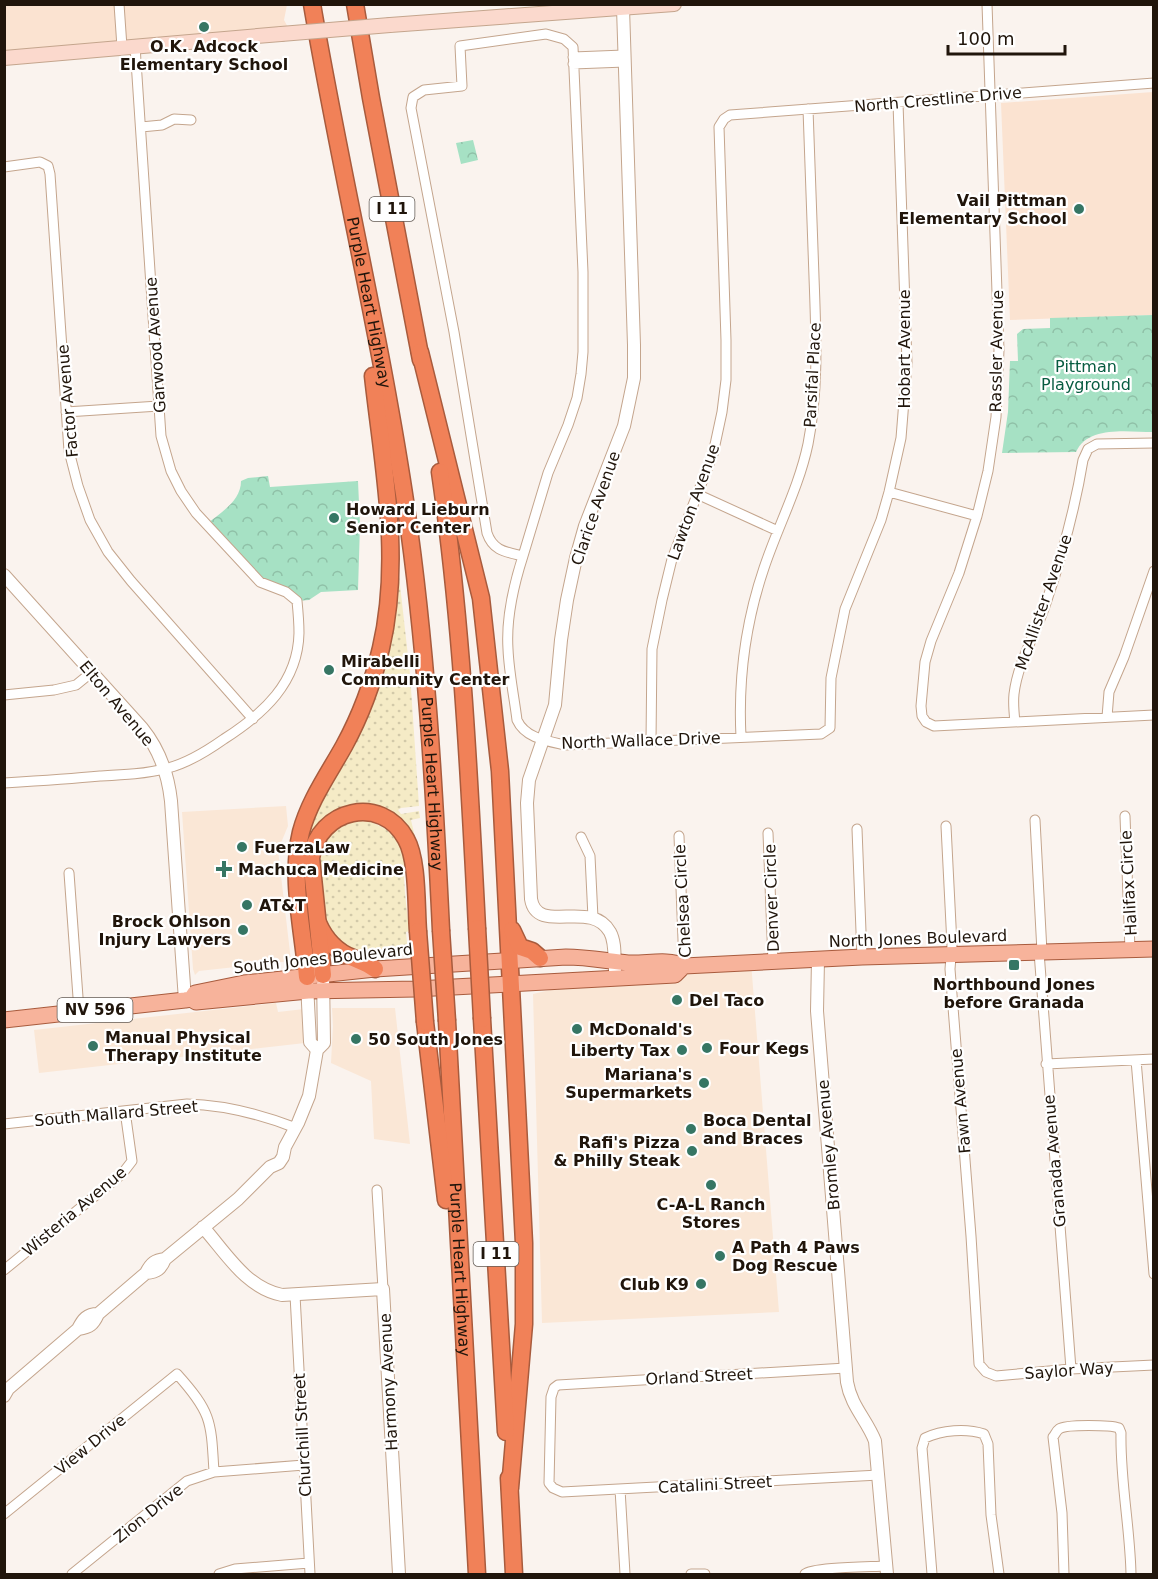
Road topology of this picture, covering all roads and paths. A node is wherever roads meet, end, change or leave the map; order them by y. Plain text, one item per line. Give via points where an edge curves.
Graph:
1 (119, 4) edge
2 (312, 4) edge
3 (355, 4) edge
4 (674, 4) edge
5 (987, 4) edge
6 (623, 8) junction
7 (542, 9) edge
8 (129, 47) junction
9 (4, 58) edge
10 (624, 59) junction
11 (573, 61) junction
12 (1154, 83) edge
13 (990, 95) junction
14 (898, 103) junction
15 (808, 109) junction
16 (724, 119) joint
17 (191, 120) dead end
18 (141, 127) junction
19 (4, 167) edge
20 (357, 244) junction
21 (420, 352) junction
22 (159, 406) junction
23 (66, 412) junction
24 (1154, 443) edge
25 (889, 492) junction
26 (697, 494) junction
27 (977, 516) junction
28 (778, 531) junction
29 (523, 556) junction
30 (1154, 571) edge
31 (4, 575) edge
32 (92, 672) junction
33 (4, 695) edge
34 (1154, 715) edge
35 (1107, 717) junction
36 (253, 719) junction
37 (1015, 722) junction
38 (830, 728) joint
39 (741, 737) junction
40 (543, 740) junction
41 (651, 741) junction
42 (165, 769) junction
43 (4, 783) edge
44 (1125, 816) dead end
45 (1035, 820) dead end
46 (946, 826) dead end
47 (857, 829) dead end
48 (768, 833) dead end
49 (679, 836) dead end
50 (581, 837) dead end
51 (69, 873) dead end
52 (316, 917) junction
53 (593, 918) junction
54 (508, 924) junction
55 (1154, 949) edge
56 (1130, 950) junction
57 (1040, 952) junction
58 (951, 956) junction
59 (862, 957) junction
60 (540, 958) junction
61 (511, 960) junction
62 (818, 960) junction
63 (614, 962) junction
64 (773, 962) junction
65 (462, 963) joint
66 (684, 966) junction
67 (375, 969) junction
68 (615, 978) junction
69 (315, 983) junction
70 (512, 985) junction
71 (463, 987) joint
72 (188, 999) junction
73 (79, 1011) junction
74 (4, 1020) edge
75 (1154, 1059) edge
76 (1137, 1060) junction
77 (1046, 1064) junction
78 (125, 1111) junction
79 (4, 1124) edge
80 (296, 1128) junction
81 (377, 1190) dead end
82 (203, 1227) junction
83 (4, 1254) edge
84 (8, 1266) edge
85 (1154, 1274) edge
86 (383, 1290) junction
87 (295, 1295) junction
88 (1154, 1365) edge
89 (846, 1368) junction
90 (1071, 1369) junction
91 (986, 1372) joint
92 (6, 1392) edge
93 (467, 1402) junction
94 (304, 1465) junction
95 (214, 1472) junction
96 (879, 1475) junction
97 (510, 1488) junction
98 (553, 1488) joint
99 (620, 1489) junction
100 (4, 1515) edge
101 (309, 1563) junction
102 (887, 1570) edge
103 (72, 1575) edge
104 (219, 1575) edge
105 (310, 1575) edge
106 (399, 1575) edge
107 (477, 1575) edge
108 (514, 1575) edge
109 (625, 1575) edge
110 (691, 1575) edge
111 (705, 1575) edge
112 (805, 1575) edge
113 (932, 1575) edge
114 (999, 1575) edge
115 (1064, 1575) edge
116 (1131, 1575) edge

1 - 8 street, Garwood Avenue
2 - 20 highway, Purple Heart Highway / I 11
3 - 21 highway, I 11
4 - 6 main road
5 - 13 street, Rassler Avenue
6 - 7 main road
6 - 10 street, Clarice Avenue
7 - 8 main road, bridge
8 - 9 main road
8 - 18 street, Garwood Avenue
10 - 11 street
10 - 40 street, Clarice Avenue via 634,378 624,426 576,558 561,640 555,705
11 - 29 street via 583,272 581,374 577,398 548,473
11 - 29 street via 573,47 564,39 546,34 460,46 462,86 424,90 412,97 487,533 498,550
12 - 13 street, North Crestline Drive
13 - 14 street, North Crestline Drive
13 - 27 street, Rassler Avenue via 998,378 988,471
14 - 15 street, North Crestline Drive
14 - 25 street, Hobart Avenue via 907,363 901,438
15 - 16 street, North Crestline Drive via 730,115
15 - 28 street, Parsifal Place via 817,349 814,399 808,445
16 - 26 street, Lawton Avenue via 719,128 726,380 712,454
17 - 18 street via 174,119 162,125
18 - 22 street, Garwood Avenue
19 - 23 street, Factor Avenue via 40,162 48,166
20 - 69 highway via 390,526 390,590 380,653 365,701 312,804 300,837 296,874
20 - 93 highway, Purple Heart Highway / I 11, bridge via 400,467 419,605 429,718
21 - 54 highway via 482,607 500,771
21 - 97 highway, I 11, bridge via 455,588 464,691
22 - 23 street
22 - 36 street, Garwood Avenue via 165,453 181,491 196,513 260,582 297,601 299,633 291,669 282,688
23 - 36 street, Factor Avenue via 69,451 78,486 90,520 108,552
24 - 37 street, McAllister Avenue via 1096,444 1088,449 1065,544 1017,678
25 - 27 street
25 - 38 street, Hobart Avenue via 845,609 831,678
26 - 28 street
26 - 41 street, Lawton Avenue via 672,559 654,639
27 - 37 street, Rassler Avenue via 925,662 922,716 934,726
28 - 39 street, Parsifal Place via 751,608 744,646 739,699
29 - 40 street, North Wallace Drive via 511,607 508,653 520,728
30 - 35 street via 1109,692
31 - 32 street, Elton Avenue
32 - 33 street via 76,685
32 - 42 street, Elton Avenue via 150,738
34 - 35 street
35 - 37 street
36 - 42 street via 203,753
38 - 39 street, North Wallace Drive via 821,734
39 - 41 street, North Wallace Drive
40 - 41 street, North Wallace Drive via 565,746
40 - 53 street, Clarice Avenue via 527,795 532,904 536,912 545,916
42 - 43 street
42 - 72 street, Elton Avenue
44 - 56 street, Halifax Circle
45 - 57 street, Granada Avenue
46 - 58 street, Fawn Avenue
47 - 59 street
48 - 64 street, Denver Circle
49 - 66 street, Chelsea Circle
50 - 53 street via 590,856
51 - 73 street
52 - 67 highway via 337,949
52 - 69 highway
52 - 93 highway, bridge via 311,864 315,842 324,829 349,814 367,813 400,829 413,862 425,1022
53 - 63 street via 610,932
54 - 60 highway via 520,947
54 - 61 highway
55 - 56 main road, North Jones Boulevard
56 - 57 main road, North Jones Boulevard
57 - 58 main road, North Jones Boulevard
57 - 77 street, Granada Avenue
58 - 59 main road, North Jones Boulevard
58 - 91 street, Fawn Avenue via 979,1364
59 - 62 main road, North Jones Boulevard
60 - 61 main road, North Jones Boulevard / NV 596
60 - 63 main road, North Jones Boulevard / NV 596 via 587,957
61 - 65 main road, North Jones Boulevard / NV 596
61 - 70 highway
62 - 64 main road, North Jones Boulevard
62 - 89 street, Bromley Avenue via 817,1011
63 - 66 main road, North Jones Boulevard via 674,961
63 - 68 street
64 - 66 main road, North Jones Boulevard
65 - 67 main road, South Jones Boulevard / NV 596
66 - 68 main road, North Jones Boulevard via 675,975
67 - 69 main road, South Jones Boulevard / NV 596
68 - 70 main road, North Jones Boulevard / NV 596
69 - 71 main road, South Jones Boulevard / NV 596
69 - 72 main road, South Jones Boulevard / NV 596 via 231,986 195,993
69 - 80 street via 310,1042 317,1050 310,1092
70 - 71 main road, North Jones Boulevard / NV 596
70 - 97 highway via 523,1201 524,1324
72 - 73 main road, South Jones Boulevard / NV 596
73 - 74 main road, South Jones Boulevard / NV 596
75 - 76 street
76 - 77 street
76 - 85 street
77 - 90 street, Granada Avenue
78 - 79 street, South Mallard Street
78 - 80 street, South Mallard Street via 213,1105 257,1113
78 - 84 street, Wisteria Avenue via 132,1161
80 - 82 street via 285,1147 272,1157 270,1167
81 - 86 street, Harmony Avenue
82 - 87 street via 260,1289
82 - 92 street via 165,1259 150,1264 147,1273 98,1314 90,1314
83 - 84 street
86 - 87 street
86 - 106 street, Harmony Avenue
87 - 94 street, Churchill Street
88 - 90 street, Saylor Way
89 - 96 street, Bromley Avenue via 850,1397 875,1441
89 - 98 street, Orland Street via 563,1384 554,1388 551,1397 549,1483
90 - 91 street, Saylor Way via 996,1376
93 - 107 highway, Purple Heart Highway / I 11
94 - 95 street, Zion Drive
94 - 101 street, Churchill Street
95 - 100 street, View Drive via 212,1427 205,1409 177,1374
95 - 103 street, Zion Drive via 187,1481
96 - 99 street, Catalini Street
96 - 102 street, Bromley Avenue
97 - 108 highway, I 11
98 - 99 street, Catalini Street via 562,1492
99 - 109 street
101 - 104 street via 235,1569
101 - 105 street, Churchill Street
102 - 112 street via 820,1570
110 - 111 street
113 - 114 street via 922,1448 925,1437 936,1432 975,1431 984,1434 988,1444
115 - 116 street via 1062,1513 1053,1444 1056,1431 1064,1427 1111,1425 1121,1432

